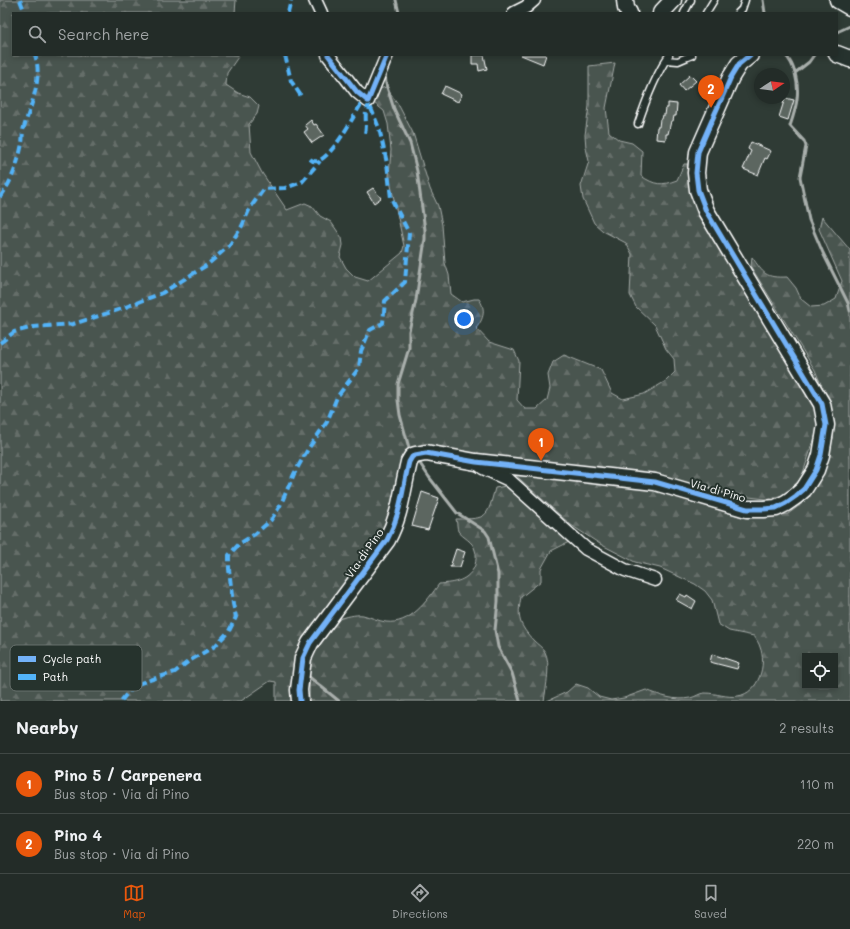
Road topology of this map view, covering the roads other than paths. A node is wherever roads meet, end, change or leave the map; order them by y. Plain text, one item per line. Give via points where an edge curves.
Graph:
1 (315, 0) edge
2 (534, 0) edge
3 (625, 0) edge
4 (673, 0) edge
5 (691, 0) edge
6 (714, 0) edge
7 (745, 0) edge
8 (838, 0) edge
9 (850, 7) edge
10 (321, 12) edge
11 (516, 12) edge
12 (628, 12) edge
13 (662, 12) edge
14 (685, 12) edge
15 (707, 12) edge
16 (739, 12) edge
17 (838, 54) edge
18 (329, 56) edge
19 (387, 56) edge
20 (690, 56) edge
21 (749, 56) edge
22 (668, 58) edge
23 (850, 59) edge
24 (638, 124) dead end
25 (476, 462) junction
26 (656, 580) dead end
27 (300, 701) edge

1 - 10 street
2 - 11 street
3 - 12 street
4 - 13 street
5 - 14 lane
6 - 15 lane
7 - 16 lane
8 - 9 street
17 - 23 street
18 - 19 street via 357,92 368,101
20 - 22 lane via 678,61
21 - 25 street, Via di Pino via 738,64 730,77 698,152 698,190 706,211 822,404 826,425 825,440 811,479 796,496 776,508 747,509 655,482
22 - 24 lane via 651,88
25 - 26 street via 509,480 586,549 625,570
25 - 27 street, Via di Pino via 426,452 412,457 396,520 387,540 310,643 303,658

